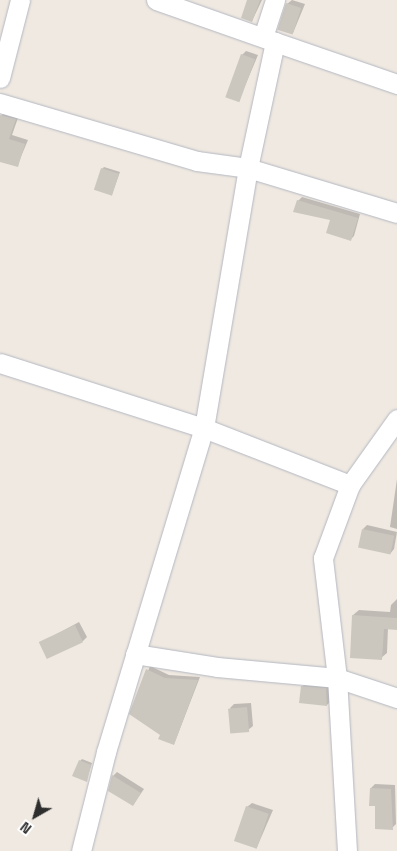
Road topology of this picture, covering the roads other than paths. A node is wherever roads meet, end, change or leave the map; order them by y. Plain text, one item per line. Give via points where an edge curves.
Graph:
1 (20, 0) edge
2 (156, 0) edge
3 (275, 0) edge
4 (269, 40) junction
5 (0, 78) edge
6 (397, 84) edge
7 (0, 103) edge
8 (248, 168) junction
9 (397, 213) edge
10 (0, 363) edge
11 (397, 420) edge
12 (204, 428) junction
13 (350, 485) junction
14 (135, 654) junction
15 (337, 678) junction
16 (397, 698) edge
17 (80, 851) edge
18 (347, 851) edge

1 - 5 street
2 - 4 street
3 - 4 street
4 - 6 street
4 - 8 street
7 - 8 street via 197,161
8 - 9 street
8 - 12 street
10 - 12 street
11 - 13 street
12 - 13 street
12 - 14 street
13 - 15 street via 323,558
14 - 15 street via 216,667
14 - 17 street
15 - 16 street
15 - 18 street

